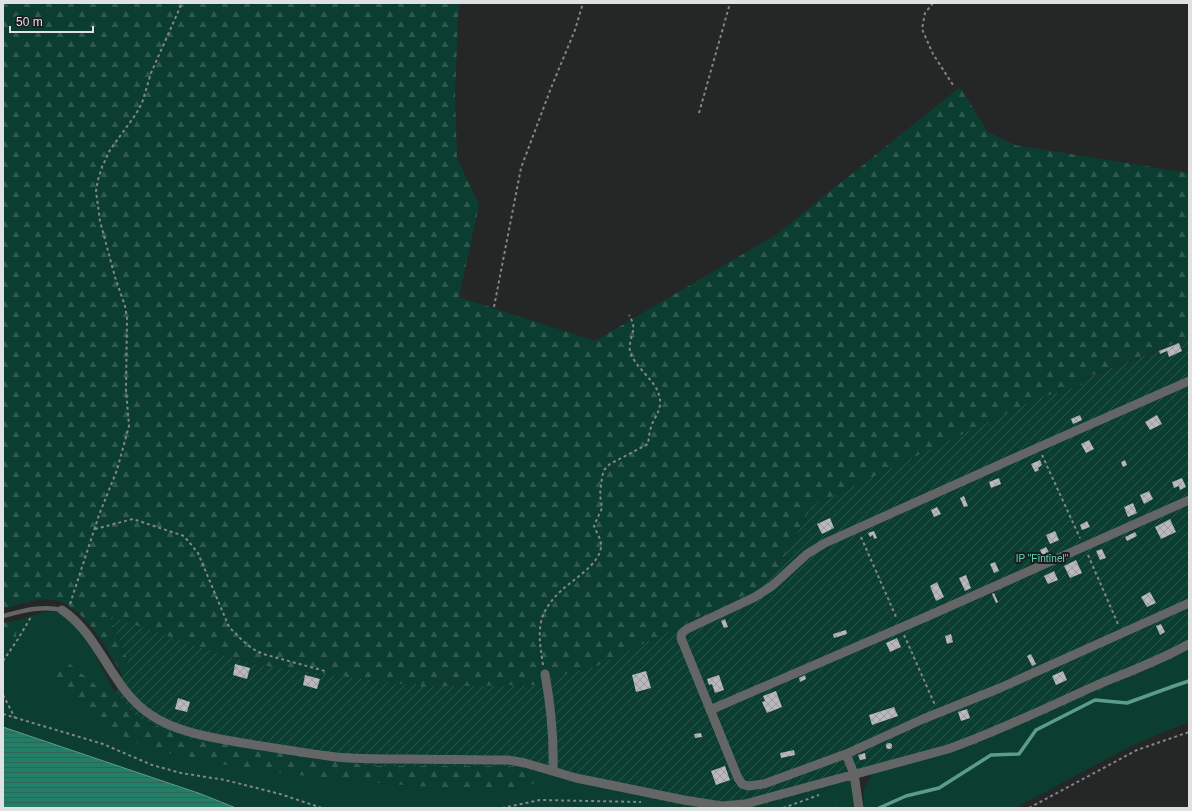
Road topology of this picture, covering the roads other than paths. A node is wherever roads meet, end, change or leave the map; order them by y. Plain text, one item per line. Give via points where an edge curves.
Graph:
1 (1189, 381) edge
2 (1189, 500) edge
3 (1189, 603) edge
4 (64, 611) joint
5 (3, 616) edge
6 (1189, 644) edge
7 (545, 674) road end
8 (710, 710) junction
9 (846, 754) junction
10 (553, 771) junction
11 (854, 774) junction
12 (859, 808) edge

1 - 8 street via 825,543 807,554 772,586 755,597 687,629 681,638
2 - 8 street
3 - 9 street
4 - 5 lane via 52,607
4 - 10 street via 82,626 133,701 151,716 168,724 212,737 336,757 508,760
6 - 11 street via 979,738
7 - 10 street via 554,740
8 - 9 street via 738,778 742,784 748,786 772,782
9 - 11 street
10 - 11 street via 576,778 722,806 745,804
11 - 12 street

